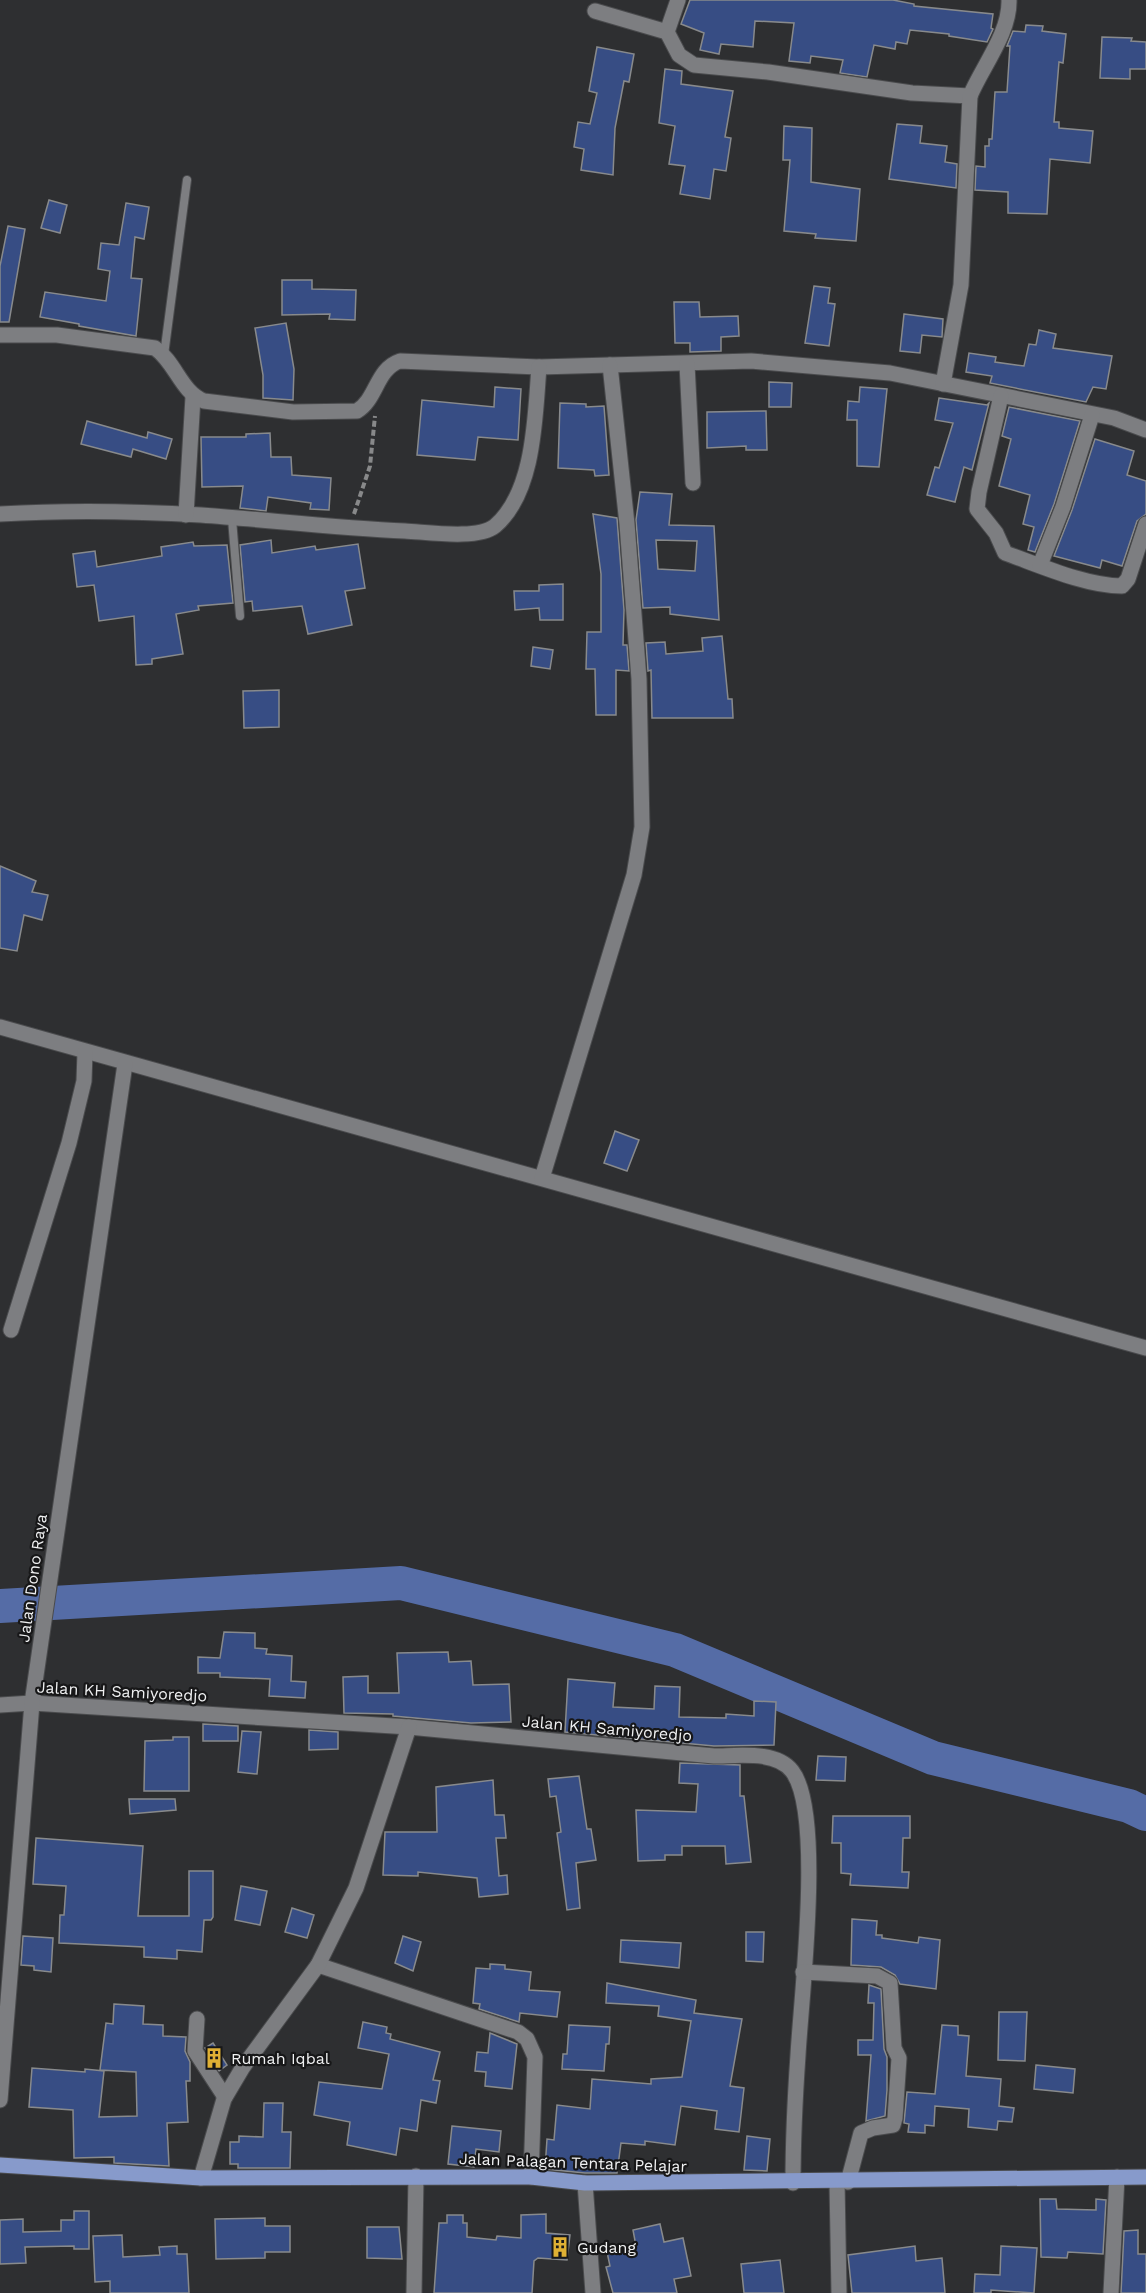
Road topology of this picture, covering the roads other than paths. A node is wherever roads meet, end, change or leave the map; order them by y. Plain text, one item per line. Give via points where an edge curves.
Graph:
1 (678, 0) edge
2 (1009, 0) edge
3 (595, 11) dead end
4 (668, 32) junction
5 (970, 96) junction
6 (187, 180) dead end
7 (0, 335) edge
8 (164, 355) junction
9 (687, 364) junction
10 (610, 365) junction
11 (539, 367) junction
12 (943, 384) junction
13 (1001, 396) junction
14 (193, 397) junction
15 (1092, 415) junction
16 (1146, 430) edge
17 (693, 483) dead end
18 (0, 514) edge
19 (186, 515) junction
20 (232, 519) junction
21 (1146, 524) edge
22 (1040, 565) junction
23 (240, 616) dead end
24 (0, 1027) edge
25 (85, 1052) junction
26 (126, 1064) junction
27 (542, 1178) junction
28 (11, 1330) dead end
29 (1146, 1348) edge
30 (32, 1703) junction
31 (0, 1706) edge
32 (409, 1727) junction
33 (318, 1965) junction
34 (803, 1972) junction
35 (197, 2019) dead end
36 (225, 2097) junction
37 (0, 2100) edge
38 (0, 2165) edge
39 (416, 2176) junction
40 (531, 2177) junction
41 (1117, 2177) junction
42 (1146, 2177) edge
43 (201, 2178) junction
44 (842, 2182) junction
45 (585, 2183) junction
46 (793, 2183) junction
47 (414, 2293) edge
48 (593, 2293) edge
49 (839, 2293) edge
50 (1111, 2293) edge

1 - 4 street
2 - 5 street via 999,37
3 - 4 street
4 - 5 street via 679,55 694,65 912,93
5 - 12 street via 961,285
6 - 8 lane
7 - 8 street via 57,335 155,348
8 - 14 street
9 - 10 street
9 - 12 street via 751,362 890,373
9 - 17 street
10 - 11 street
10 - 27 street via 637,655 642,827 634,875
11 - 14 street via 400,362 385,369 363,407 347,413 293,412
11 - 20 street via 532,449 513,504 486,531 460,534 349,529
12 - 13 street
13 - 15 street
13 - 22 street via 977,510 1005,553
14 - 19 street
15 - 16 street
15 - 22 street
18 - 19 street
19 - 20 street
20 - 23 lane
21 - 22 street via 1128,579 1122,586
24 - 25 street
25 - 26 street
25 - 28 street via 84,1081 69,1143
26 - 27 street
26 - 30 street, Jalan Dono Raya
27 - 29 street
30 - 31 street, Jalan KH Samiyoredjo
30 - 32 street, Jalan KH Samiyoredjo
30 - 37 street, Jalan Dono Raya
32 - 33 street via 356,1888
32 - 34 street, Jalan KH Samiyoredjo via 780,1761 791,1769 800,1784 806,1809 810,1878
33 - 36 street
33 - 40 street via 519,2032 527,2038 535,2057
34 - 44 street via 877,1976 890,1983 898,2058 895,2118 893,2125 861,2133
34 - 46 street, Jalan KH Samiyoredjo
35 - 36 street via 195,2051
36 - 43 street
38 - 43 main road, Jalan Palagan Tentara Pelajar
39 - 40 main road, Jalan Palagan Tentara Pelajar
39 - 43 main road, Jalan Palagan Tentara Pelajar
39 - 47 street
40 - 45 main road, Jalan Palagan Tentara Pelajar
41 - 42 main road, Jalan Palagan Tentara Pelajar
41 - 44 main road, Jalan Palagan Tentara Pelajar
41 - 50 street
44 - 46 main road, Jalan Palagan Tentara Pelajar
44 - 49 street
45 - 46 main road, Jalan Palagan Tentara Pelajar
45 - 48 street

